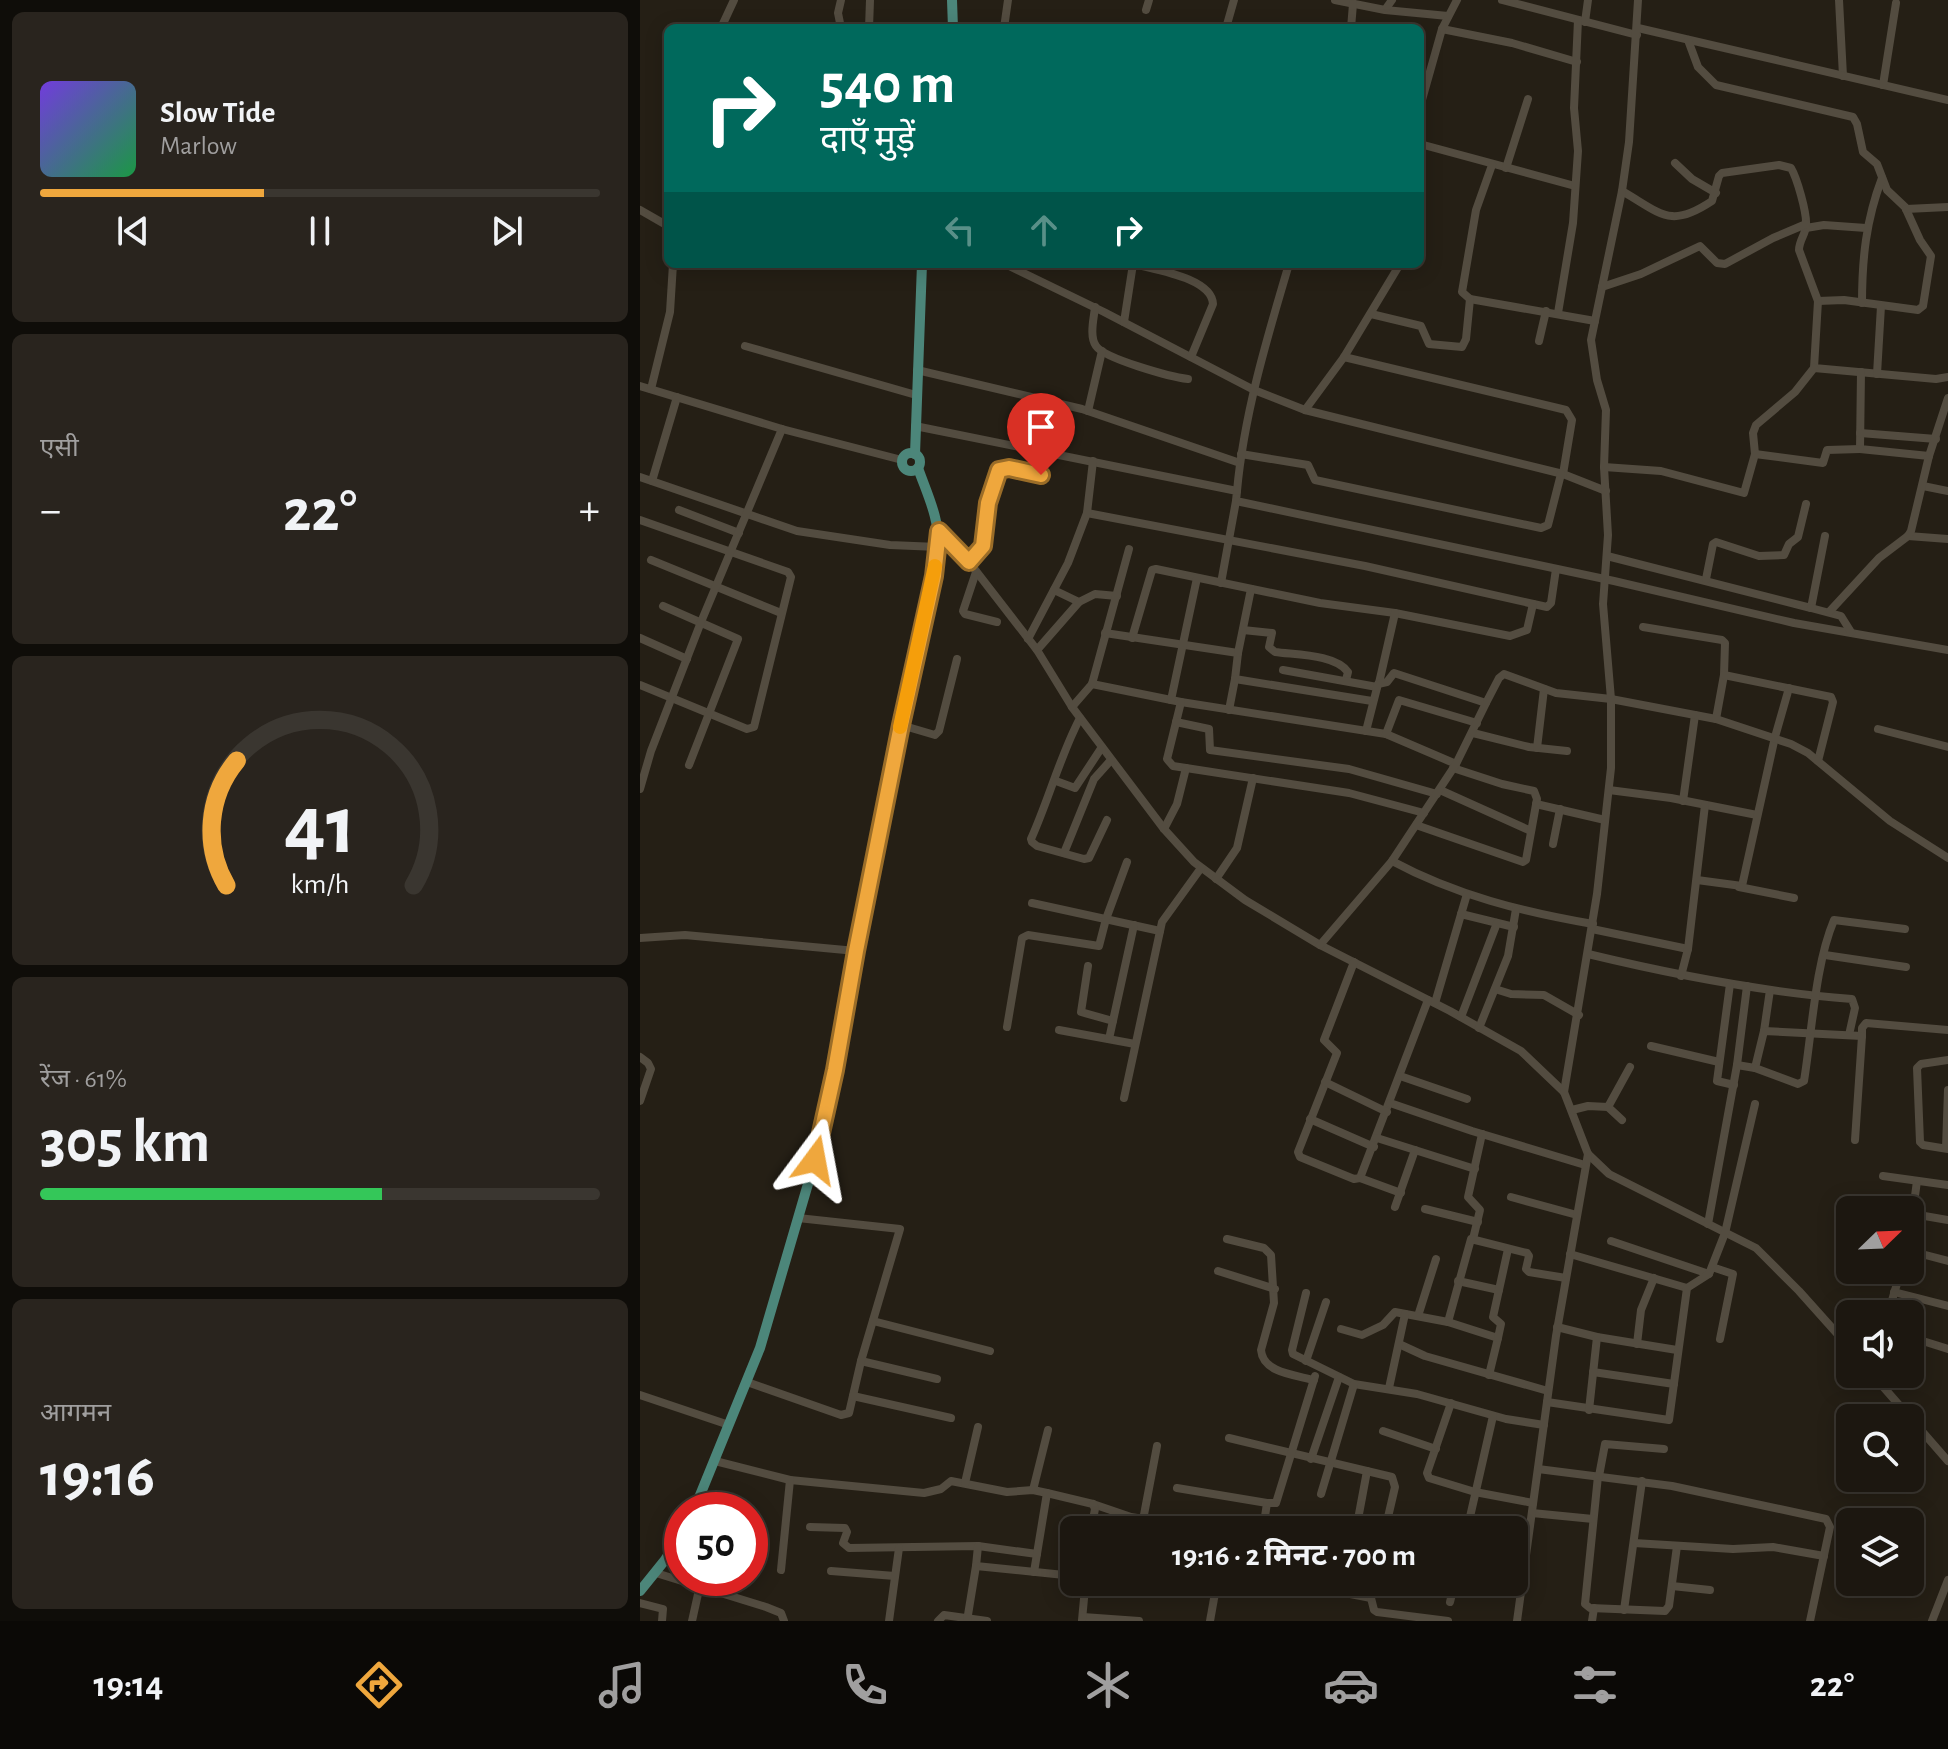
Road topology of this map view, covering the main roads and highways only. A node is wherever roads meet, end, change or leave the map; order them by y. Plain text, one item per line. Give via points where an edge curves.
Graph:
1 (952, 0) edge
2 (953, 24) edge
3 (922, 268) edge
4 (915, 454) junction
5 (918, 468) junction
6 (702, 1492) edge
7 (664, 1563) edge
8 (640, 1591) edge

1 - 2 main road
3 - 4 main road
4 - 5 main road
4 - 5 main road via 902,460 907,471
5 - 6 main road via 939,531 938,547 826,1112 774,1308
7 - 8 main road

